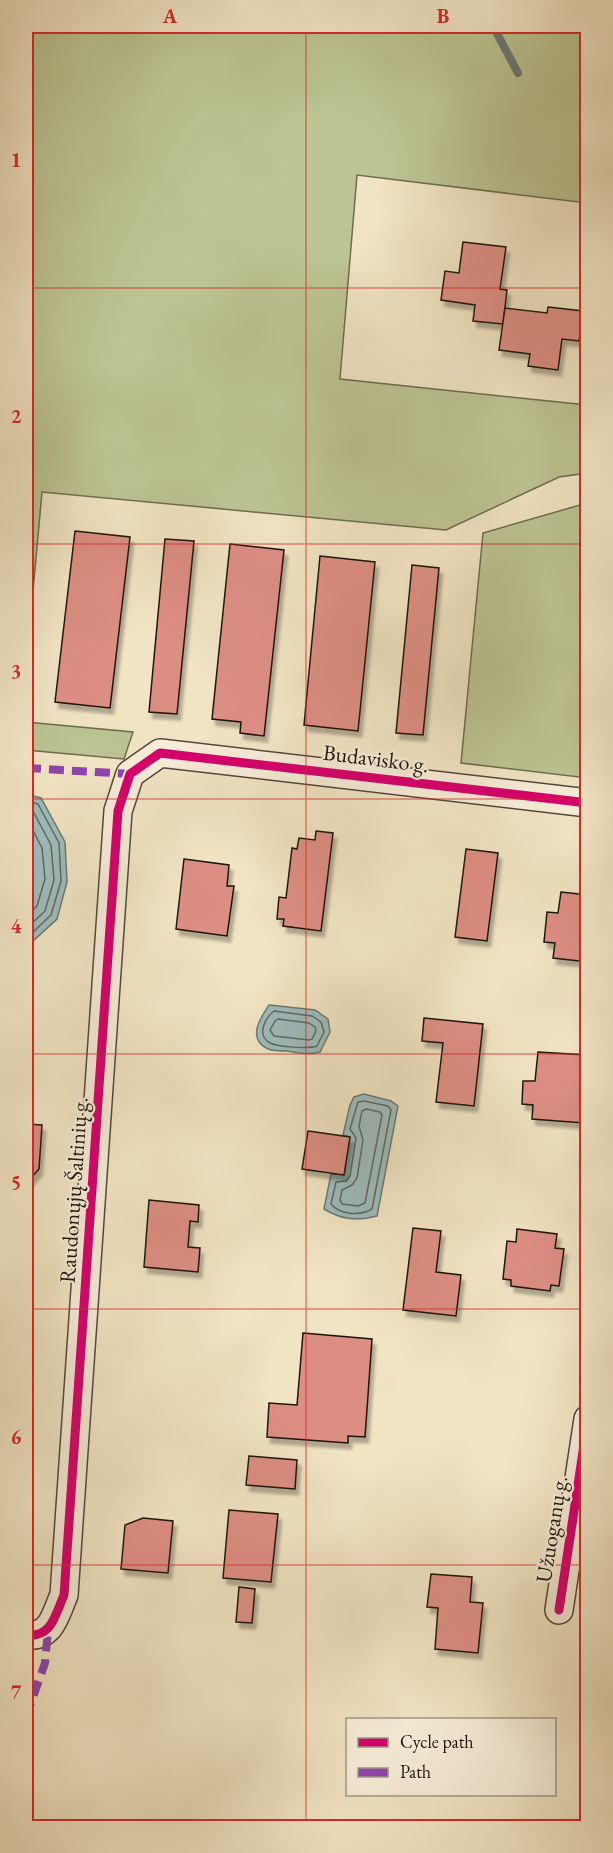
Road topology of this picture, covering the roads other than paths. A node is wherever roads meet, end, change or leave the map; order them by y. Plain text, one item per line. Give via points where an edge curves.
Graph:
1 (160, 753) joint
2 (588, 803) edge
3 (588, 1419) edge
4 (558, 1610) dead end
5 (31, 1636) edge

1 - 2 street, Budavisko g.
1 - 5 street, Raudonųjų Šaltinių g. via 130,774 118,811 64,1595 48,1630
3 - 4 street, Užuoganų g.

